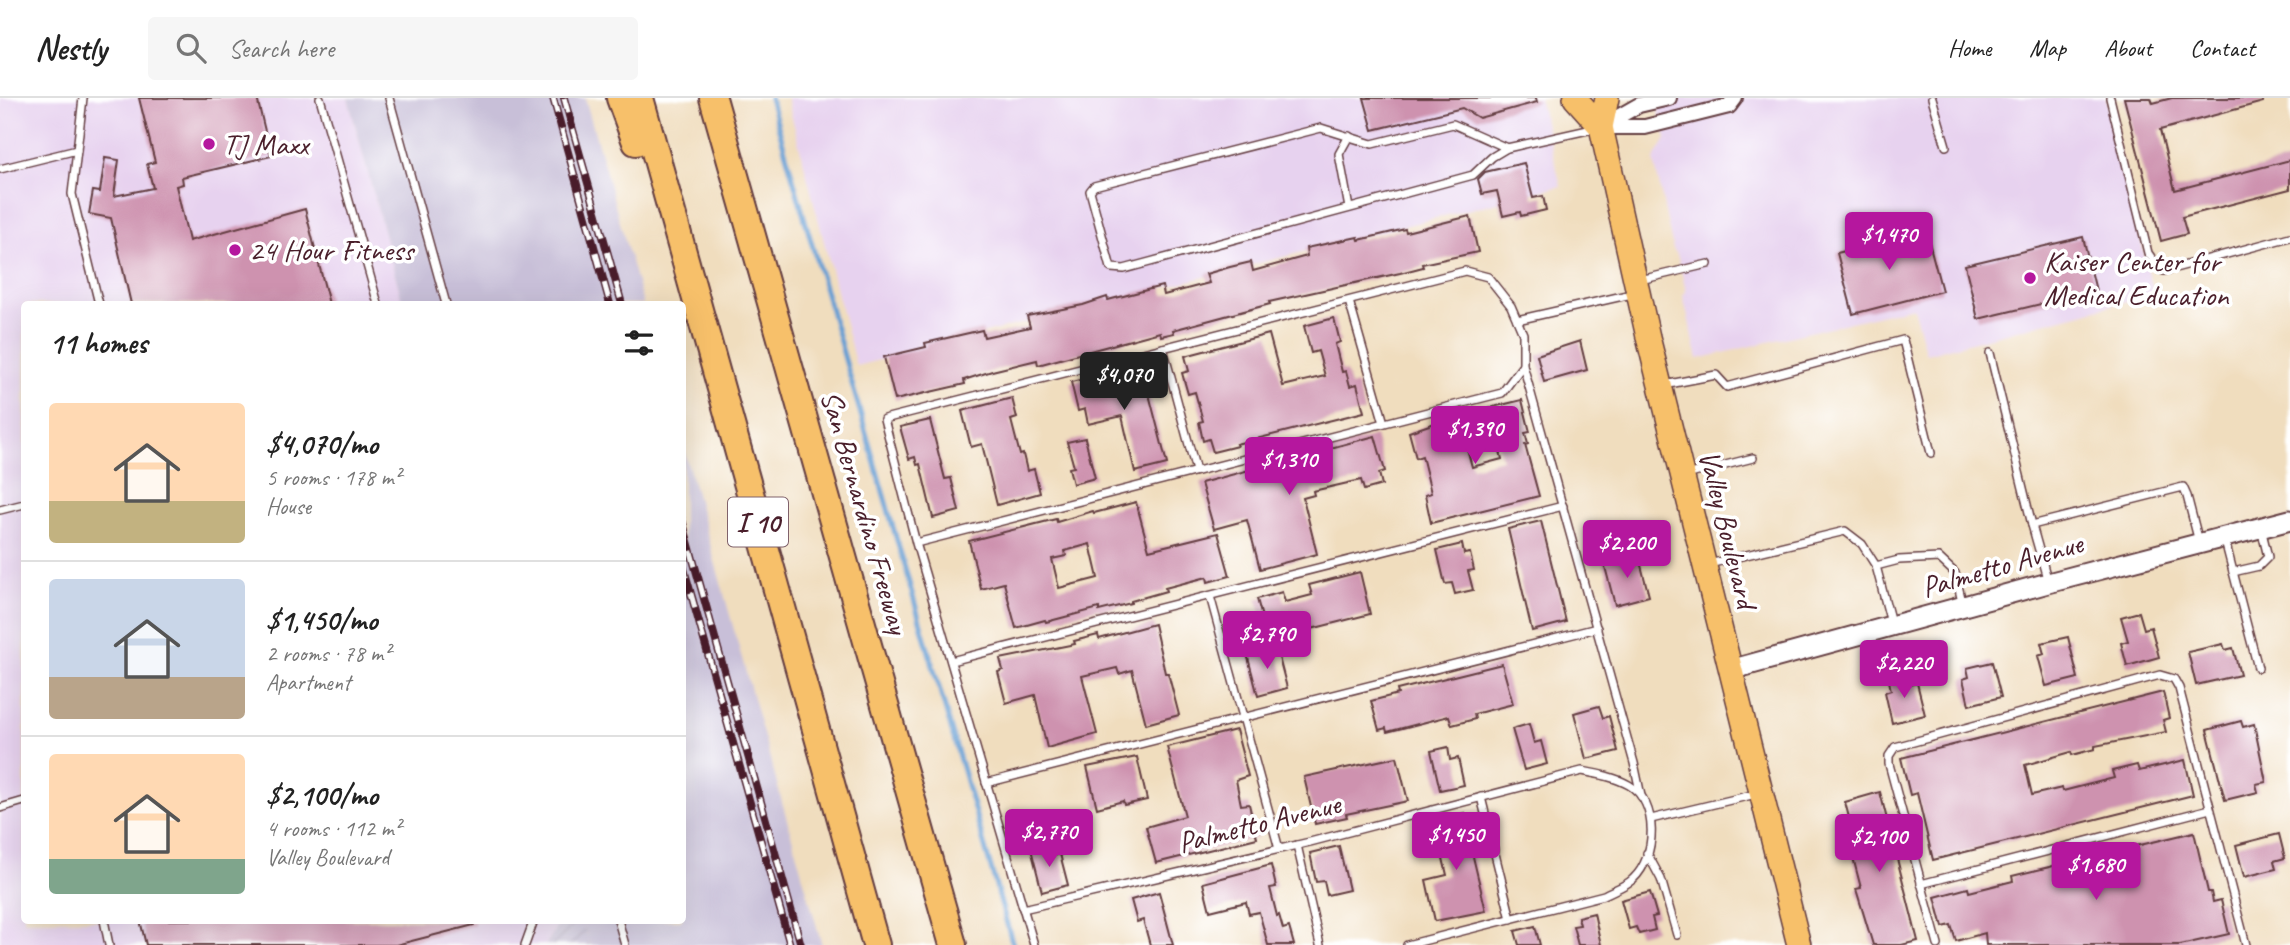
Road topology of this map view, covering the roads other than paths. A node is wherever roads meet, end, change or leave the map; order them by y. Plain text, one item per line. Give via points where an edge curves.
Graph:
1 (83, 98) edge
2 (320, 98) edge
3 (389, 98) edge
4 (620, 98) edge
5 (640, 98) edge
6 (713, 98) edge
7 (1575, 98) edge
8 (1607, 98) edge
9 (1669, 98) edge
10 (1735, 98) edge
11 (1932, 98) edge
12 (2110, 98) edge
13 (1601, 127) junction
14 (1349, 136) junction
15 (1946, 146) dead end
16 (1507, 148) junction
17 (77, 150) junction
18 (0, 169) edge
19 (1349, 208) junction
20 (2290, 237) edge
21 (1708, 264) dead end
22 (1637, 287) junction
23 (98, 301) edge
24 (377, 301) edge
25 (445, 301) edge
26 (1349, 301) junction
27 (1517, 320) junction
28 (704, 328) junction
29 (1163, 348) junction
30 (1990, 353) dead end
31 (1523, 365) junction
32 (1660, 386) junction
33 (1384, 422) junction
34 (1931, 453) dead end
35 (1754, 458) dead end
36 (1196, 471) junction
37 (1682, 476) junction
38 (21, 505) edge
39 (1563, 506) junction
40 (0, 510) edge
41 (2290, 520) edge
42 (2032, 525) junction
43 (2261, 527) junction
44 (2224, 536) junction
45 (2199, 542) junction
46 (916, 543) junction
47 (1704, 566) junction
48 (1877, 566) junction
49 (2233, 572) junction
50 (2048, 583) junction
51 (1210, 596) junction
52 (1963, 607) junction
53 (1893, 627) junction
54 (1597, 628) junction
55 (951, 661) junction
56 (2258, 668) dead end
57 (1730, 670) junction
58 (1243, 718) junction
59 (986, 783) junction
60 (1761, 793) junction
61 (1481, 797) junction
62 (1642, 797) junction
63 (21, 802) edge
64 (0, 808) edge
65 (2210, 809) junction
66 (1651, 819) junction
67 (1297, 845) junction
68 (1279, 849) junction
69 (1647, 853) junction
70 (1922, 884) junction
71 (1023, 909) junction
72 (1510, 919) junction
73 (105, 924) edge
74 (533, 924) edge
75 (619, 924) edge
76 (1677, 935) dead end
77 (109, 945) edge
78 (525, 945) edge
79 (624, 945) edge
80 (876, 945) edge
81 (953, 945) edge
82 (1034, 945) edge
83 (1320, 945) edge
84 (1407, 945) edge
85 (1799, 945) edge
86 (1938, 945) edge
87 (2246, 945) edge

1 - 17 lane
2 - 24 lane
3 - 25 lane
4 - 28 highway
5 - 28 highway, I 10
6 - 81 highway, San Bernardino Freeway / I 10
7 - 13 main road, Valley Boulevard
8 - 13 main road, Valley Boulevard
9 - 13 street via 1639,105
10 - 13 street via 1729,106 1645,127
11 - 15 lane
12 - 20 lane via 2148,253 2160,270
13 - 16 lane
13 - 22 main road, Valley Boulevard
14 - 16 lane via 1372,145 1453,124
14 - 19 lane via 1339,154
14 - 19 lane via 1321,128 1094,186 1090,191 1111,268 1124,269
16 - 19 lane via 1473,175
17 - 18 lane
17 - 23 lane via 72,194
21 - 22 lane
22 - 27 lane
22 - 32 main road, Valley Boulevard
26 - 27 lane via 1465,271 1488,277
26 - 29 lane
26 - 33 lane
27 - 31 lane via 1523,334
28 - 80 highway, I 10
29 - 36 lane
29 - 46 lane via 884,419
30 - 42 lane
31 - 33 lane via 1502,393
31 - 39 lane
32 - 34 lane via 1716,374 1727,387 1903,340
32 - 37 main road, Valley Boulevard
33 - 36 lane
35 - 37 lane
36 - 46 lane
37 - 47 main road, Valley Boulevard
38 - 40 lane
39 - 51 lane
39 - 54 lane
41 - 43 street, Palmetto Avenue
42 - 45 lane via 2183,487
42 - 50 lane
43 - 44 street, Palmetto Avenue
43 - 49 lane via 2267,558 2259,566
44 - 45 street, Palmetto Avenue
44 - 49 lane
45 - 50 street, Palmetto Avenue
46 - 55 lane
47 - 48 lane via 1844,531 1862,544
47 - 57 main road, Valley Boulevard
48 - 52 lane via 1938,558 1955,573
48 - 53 lane
49 - 56 lane
50 - 52 street, Palmetto Avenue
51 - 55 lane
51 - 58 lane
52 - 53 street, Palmetto Avenue
53 - 57 street, Palmetto Avenue
54 - 58 lane
54 - 62 lane
55 - 59 lane
57 - 60 main road, Valley Boulevard
58 - 59 lane
58 - 68 lane
59 - 71 lane
60 - 66 lane
60 - 85 main road, Valley Boulevard
61 - 62 lane, Palmetto Avenue via 1582,771 1631,786
61 - 67 lane, Palmetto Avenue
61 - 72 lane
62 - 66 lane
63 - 64 lane
65 - 70 lane
65 - 70 lane via 2179,688 2174,679 2160,675 1895,747 1889,764
65 - 87 lane
66 - 69 lane
67 - 68 lane, Palmetto Avenue
67 - 83 lane
68 - 71 lane, Palmetto Avenue
69 - 72 lane via 1634,878 1604,895
69 - 76 lane via 1661,879
70 - 86 lane
71 - 82 lane
72 - 84 lane
73 - 77 lane
74 - 78 lane
75 - 79 lane

